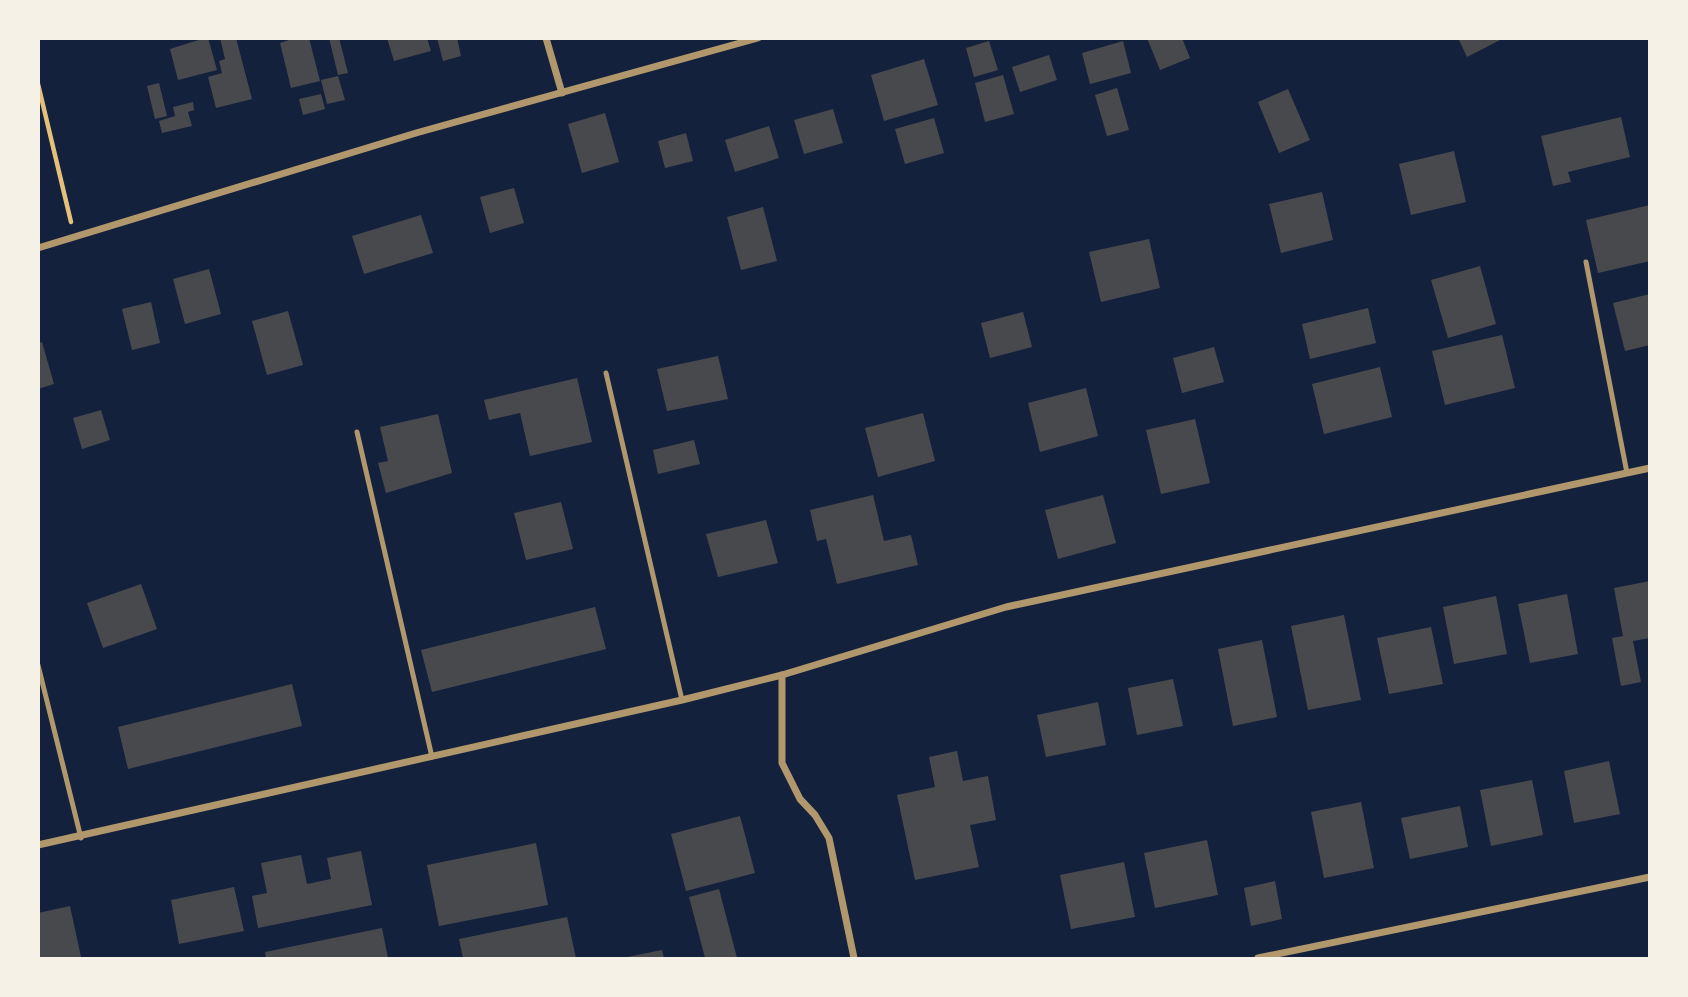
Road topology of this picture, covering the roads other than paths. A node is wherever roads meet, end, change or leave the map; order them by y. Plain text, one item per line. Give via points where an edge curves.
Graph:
1 (546, 38) edge
2 (758, 38) edge
3 (562, 93) junction
4 (38, 248) edge
5 (1586, 262) dead end
6 (606, 373) dead end
7 (357, 432) dead end
8 (1650, 468) edge
9 (1627, 473) junction
10 (38, 665) edge
11 (782, 675) junction
12 (682, 700) junction
13 (432, 757) junction
14 (81, 838) junction
15 (38, 845) edge
16 (1650, 877) edge
17 (854, 958) edge
18 (1258, 958) edge

1 - 3 street
2 - 3 street
3 - 4 street
5 - 9 lane
6 - 12 lane
7 - 13 lane
8 - 9 street
9 - 11 street via 1006,607
10 - 14 lane
11 - 12 street
11 - 17 street via 782,763 800,799 829,838
12 - 13 street
13 - 14 street
14 - 15 street
16 - 18 street

